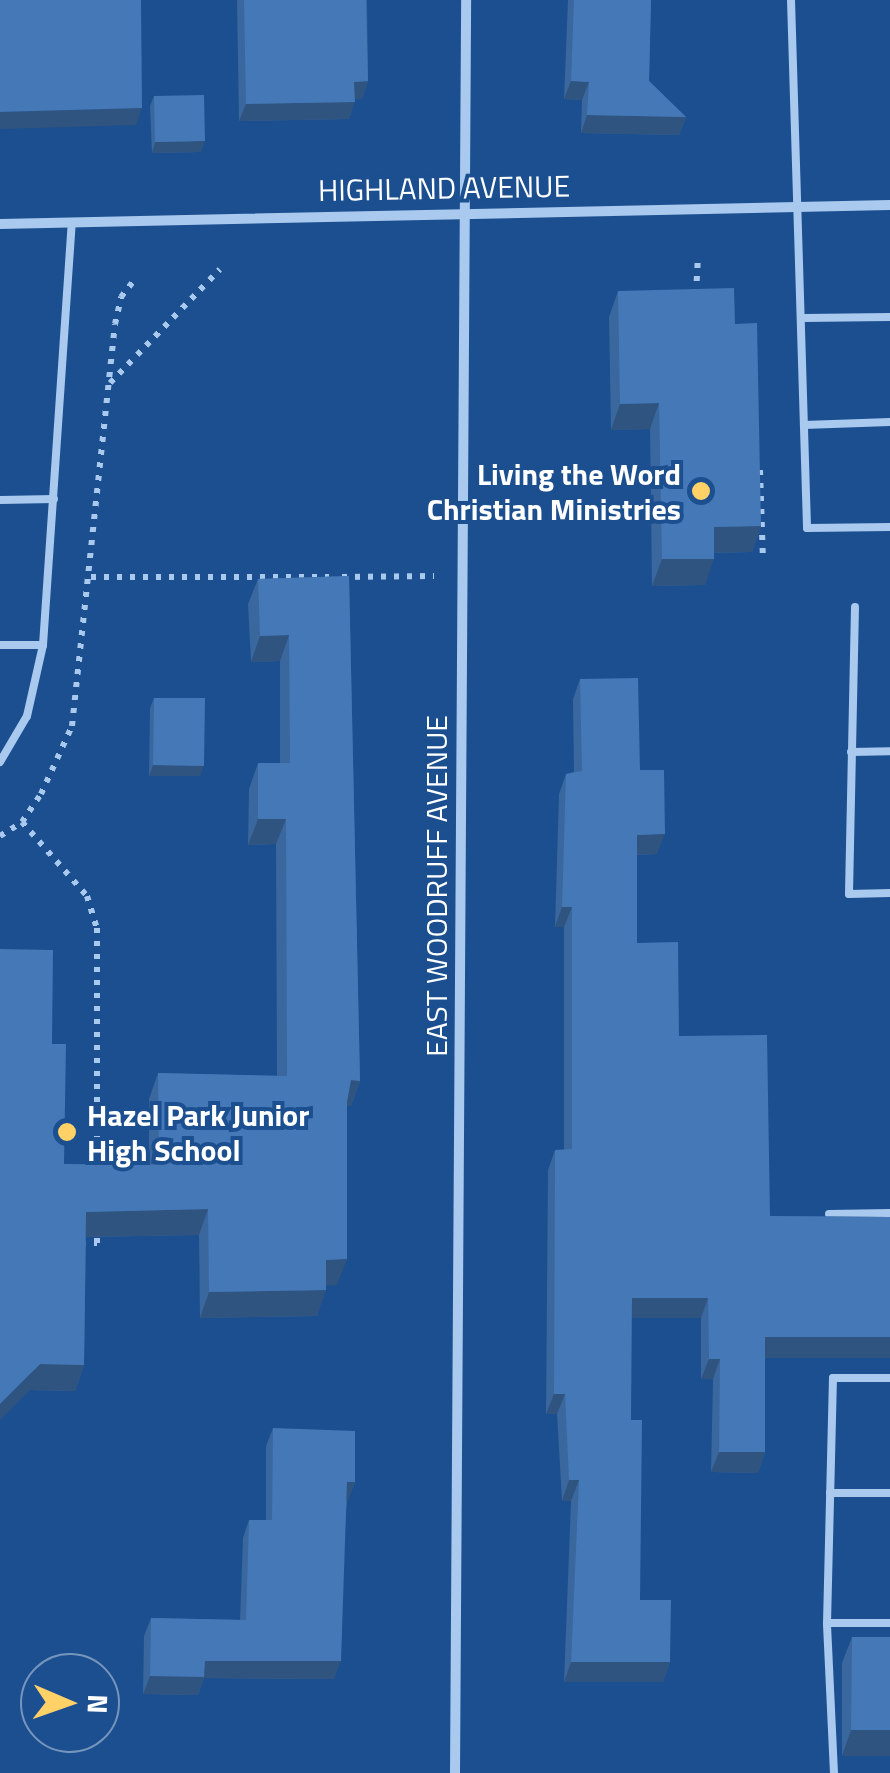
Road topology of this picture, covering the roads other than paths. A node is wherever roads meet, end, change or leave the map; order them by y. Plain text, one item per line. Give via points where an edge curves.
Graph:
1 (466, 0) edge
2 (791, 0) edge
3 (797, 204) junction
4 (890, 204) edge
5 (466, 212) junction
6 (72, 222) junction
7 (0, 224) edge
8 (890, 317) edge
9 (803, 318) junction
10 (890, 422) edge
11 (804, 426) junction
12 (54, 499) junction
13 (0, 500) edge
14 (890, 527) edge
15 (855, 607) dead end
16 (0, 645) edge
17 (43, 645) junction
18 (890, 751) edge
19 (851, 752) junction
20 (0, 762) edge
21 (890, 893) edge
22 (890, 1213) edge
23 (829, 1214) edge
24 (890, 1378) edge
25 (830, 1492) junction
26 (890, 1494) edge
27 (827, 1623) junction
28 (890, 1624) edge
29 (455, 1773) edge
30 (834, 1773) edge

1 - 5 street, EAST WOODRUFF AVENUE
2 - 3 lane
3 - 4 street, HIGHLAND AVENUE
3 - 5 street, HIGHLAND AVENUE
3 - 9 lane
5 - 6 street, HIGHLAND AVENUE
5 - 29 street, EAST WOODRUFF AVENUE
6 - 7 street, HIGHLAND AVENUE
6 - 12 lane
8 - 9 lane
9 - 11 lane
10 - 11 lane
11 - 14 lane via 806,528
12 - 13 lane
12 - 17 lane
15 - 19 lane
16 - 17 lane
17 - 20 lane via 27,716
18 - 19 lane
19 - 21 lane via 849,894
22 - 23 lane
24 - 25 lane via 833,1378
25 - 26 lane
25 - 27 lane
27 - 28 lane
27 - 30 lane

